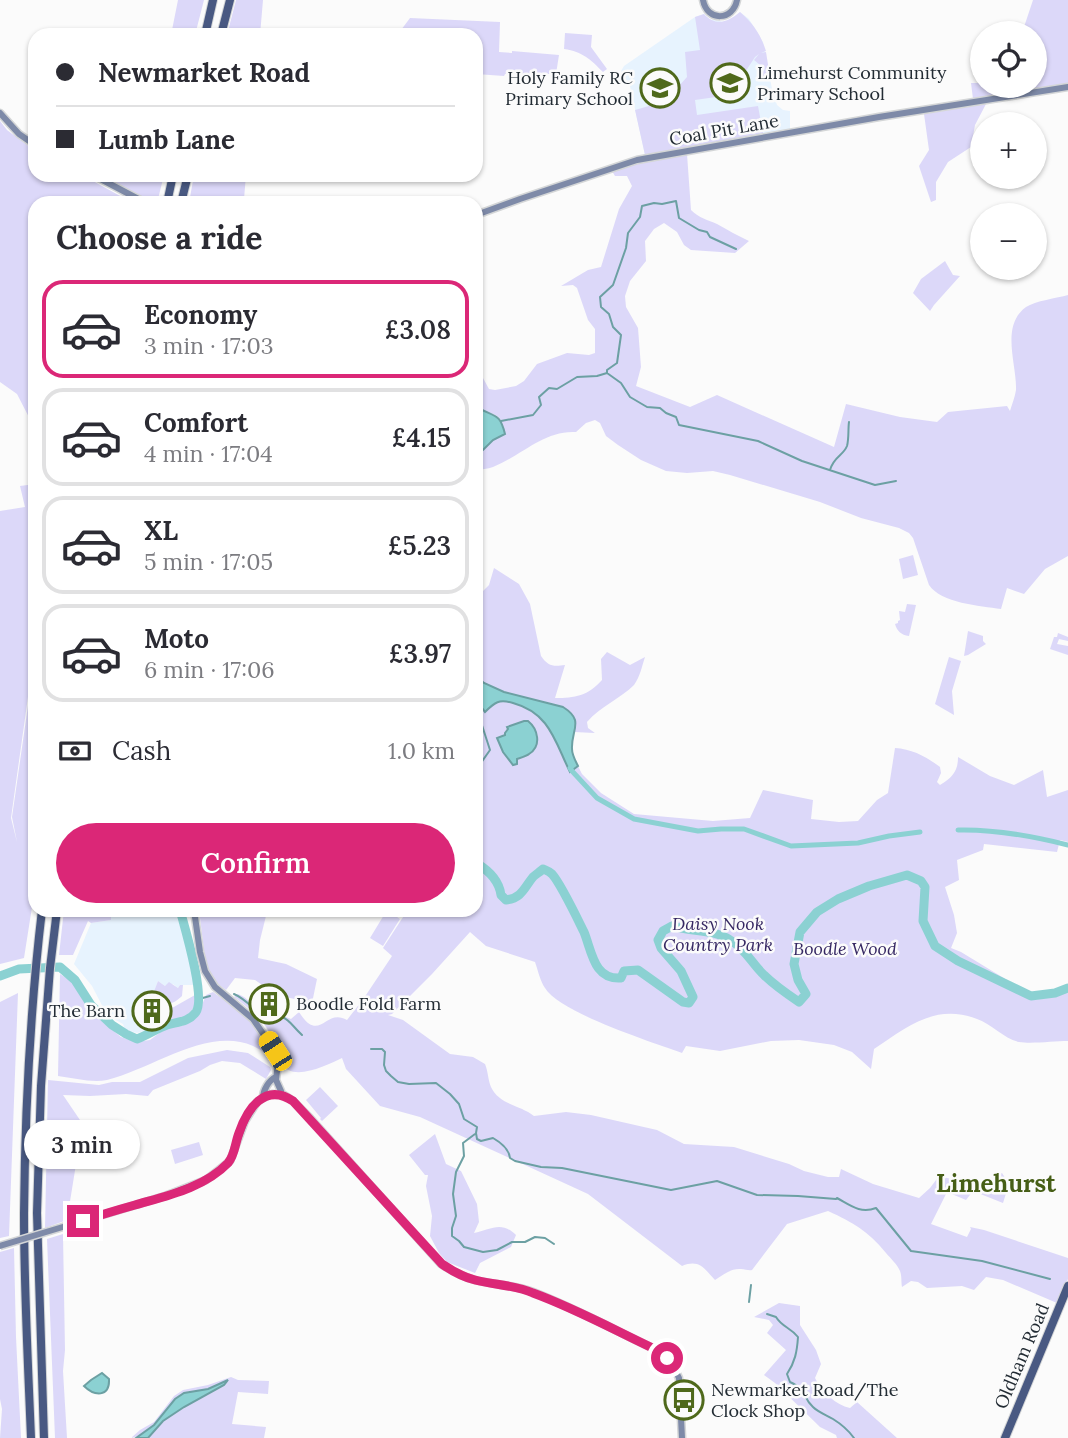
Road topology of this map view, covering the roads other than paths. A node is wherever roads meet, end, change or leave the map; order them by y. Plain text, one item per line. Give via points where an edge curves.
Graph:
1 (213, 0) edge
2 (230, 0) edge
3 (704, 0) edge
4 (737, 0) edge
5 (207, 28) edge
6 (223, 28) edge
7 (1068, 88) edge
8 (0, 113) edge
9 (28, 140) edge
10 (106, 182) edge
11 (133, 196) edge
12 (483, 212) edge
13 (41, 917) edge
14 (56, 917) edge
15 (195, 917) edge
16 (276, 1077) junction
17 (281, 1094) junction
18 (262, 1097) junction
19 (0, 1246) edge
20 (1068, 1286) edge
21 (31, 1438) edge
22 (44, 1438) edge
23 (682, 1438) edge
24 (1005, 1438) edge

1 - 5 highway
2 - 6 highway
3 - 4 street via 709,12 723,16
7 - 12 street, Coal Pit Lane via 637,160
8 - 9 street
10 - 11 street
13 - 21 highway via 27,1088 24,1214
14 - 22 highway via 41,1086 37,1213
15 - 16 street via 205,971 215,987 246,1011 262,1032 277,1056
16 - 17 street
16 - 18 street
17 - 18 street
17 - 23 street via 293,1101 442,1264 475,1280 504,1284 567,1306 661,1352 679,1378
18 - 19 street, bridge via 241,1129 231,1160 206,1180
20 - 24 highway, Oldham Road

